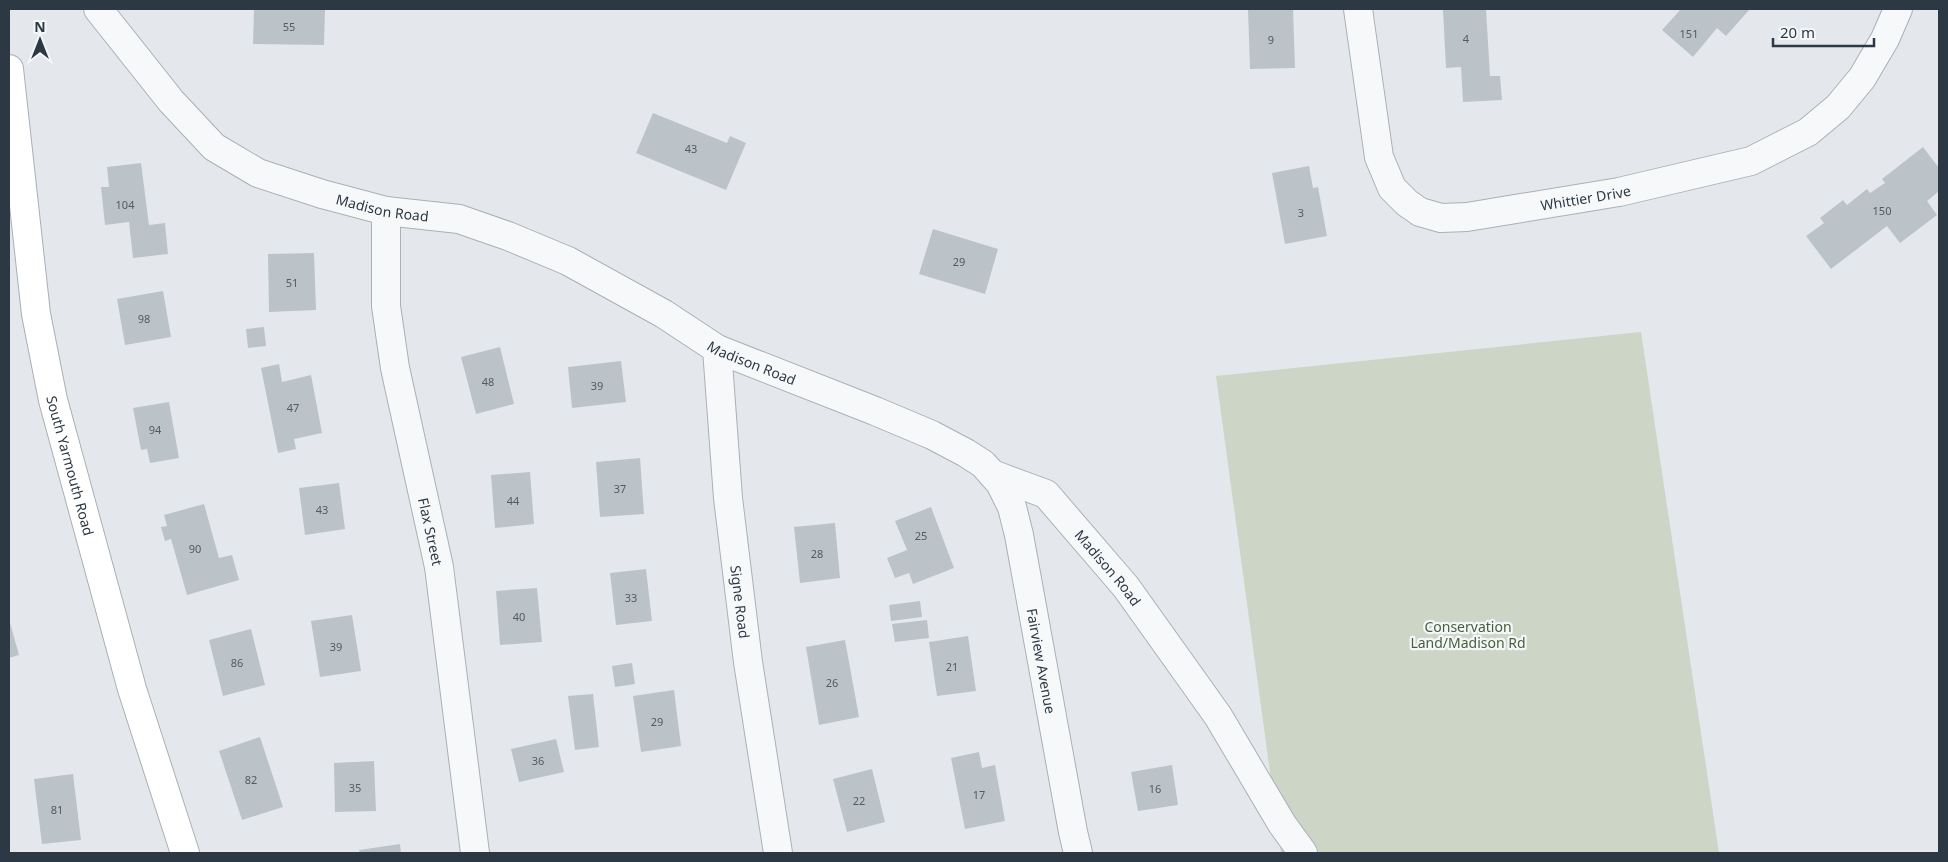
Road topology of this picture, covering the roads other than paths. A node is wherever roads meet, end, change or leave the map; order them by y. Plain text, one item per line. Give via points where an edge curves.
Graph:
1 (98, 9) edge
2 (1358, 9) edge
3 (1898, 9) edge
4 (9, 68) edge
5 (386, 211) junction
6 (717, 349) junction
7 (992, 474) junction
8 (184, 853) edge
9 (475, 853) edge
10 (778, 853) edge
11 (1078, 853) edge
12 (1303, 853) edge

1 - 5 street, Madison Road via 171,101 214,147 258,172
2 - 3 street, Whittier Drive via 1379,157 1392,188 1407,203 1420,212 1441,218 1467,217 1619,192 1751,161 1808,132 1838,107 1862,78
4 - 8 main road, South Yarmouth Road via 36,314 53,400 132,689
5 - 6 street, Madison Road via 459,219 525,243 568,261 646,304
5 - 9 street, Flax Street via 386,306 395,368 439,567
6 - 7 street, Madison Road via 932,435 983,464
6 - 10 street, Signe Road via 728,498 748,662
7 - 11 street, Fairview Avenue via 1012,506 1019,535
7 - 12 street, Madison Road via 1046,494 1126,587 1218,716 1282,824

